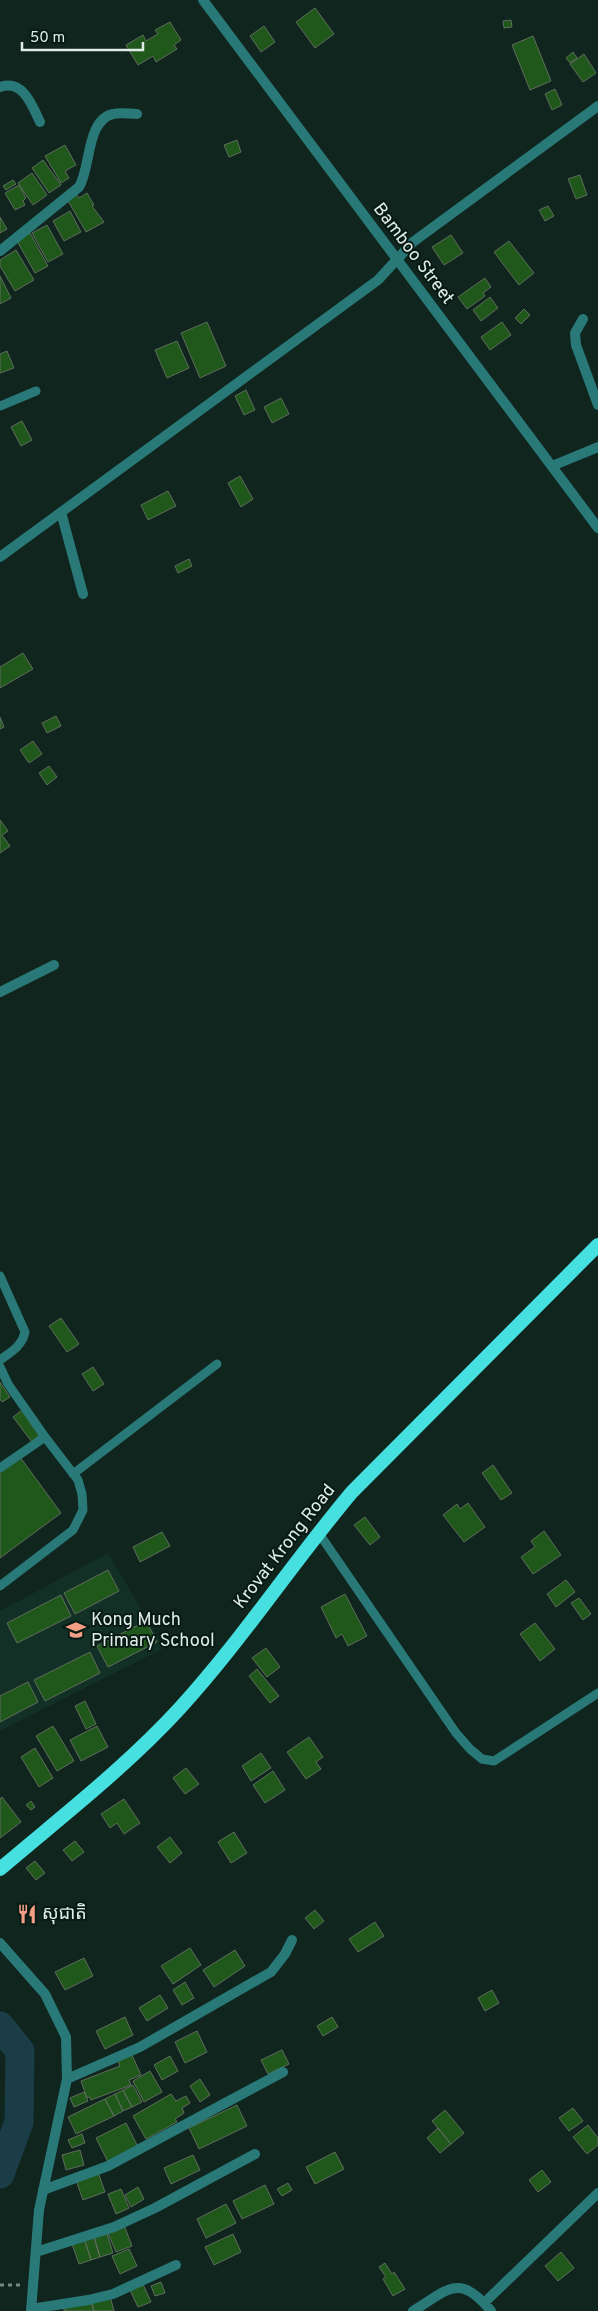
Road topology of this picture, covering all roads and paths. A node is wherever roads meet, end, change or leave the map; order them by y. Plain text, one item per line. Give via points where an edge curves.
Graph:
1 (202, 0) edge
2 (0, 87) edge
3 (598, 106) edge
4 (137, 114) dead end
5 (40, 122) dead end
6 (0, 251) edge
7 (397, 260) junction
8 (583, 319) dead end
9 (36, 391) dead end
10 (0, 406) edge
11 (598, 406) edge
12 (598, 447) edge
13 (552, 466) junction
14 (61, 512) junction
15 (598, 528) edge
16 (0, 557) edge
17 (83, 594) dead end
18 (54, 965) dead end
19 (0, 992) edge
20 (598, 1245) edge
21 (0, 1276) edge
22 (0, 1360) edge
23 (217, 1364) dead end
24 (0, 1367) edge
25 (45, 1436) junction
26 (0, 1468) edge
27 (73, 1474) junction
28 (318, 1532) junction
29 (0, 1586) edge
30 (598, 1693) edge
31 (0, 1869) edge
32 (292, 1940) dead end
33 (0, 1943) edge
34 (283, 2072) dead end
35 (67, 2079) junction
36 (255, 2154) dead end
37 (43, 2190) junction
38 (598, 2193) edge
39 (36, 2252) junction
40 (176, 2265) dead end
41 (33, 2284) junction
42 (0, 2285) edge
43 (487, 2307) edge
44 (31, 2310) edge
45 (413, 2311) edge

1 - 7 street, Bamboo Street
2 - 5 street via 19,87
3 - 7 street via 413,242
4 - 6 street via 111,114 103,119 92,137 85,178 80,187
7 - 13 street, Bamboo Street
7 - 14 street via 378,280
8 - 11 street via 575,333 576,345
9 - 10 lane
12 - 13 street
13 - 15 street, Bamboo Street
14 - 16 street
14 - 17 street
18 - 19 street
20 - 28 highway, Krovat Krong Road via 352,1492
21 - 22 lane via 25,1332 16,1348
23 - 27 lane
24 - 25 lane via 8,1384
25 - 26 lane
25 - 27 lane
27 - 29 lane via 82,1494 83,1510 79,1521 60,1541
28 - 30 lane via 456,1733 482,1759 494,1761
28 - 31 highway, Krovat Krong Road via 220,1661 179,1708 138,1750
32 - 35 street via 271,1972 140,2048
33 - 35 street via 45,1994 66,2037
34 - 37 street via 108,2166
35 - 37 street
36 - 39 street via 114,2227
37 - 39 street
38 - 43 street
39 - 41 street
40 - 44 street via 113,2294
41 - 42 path
41 - 44 street
43 - 45 street via 478,2296 461,2287 452,2288

